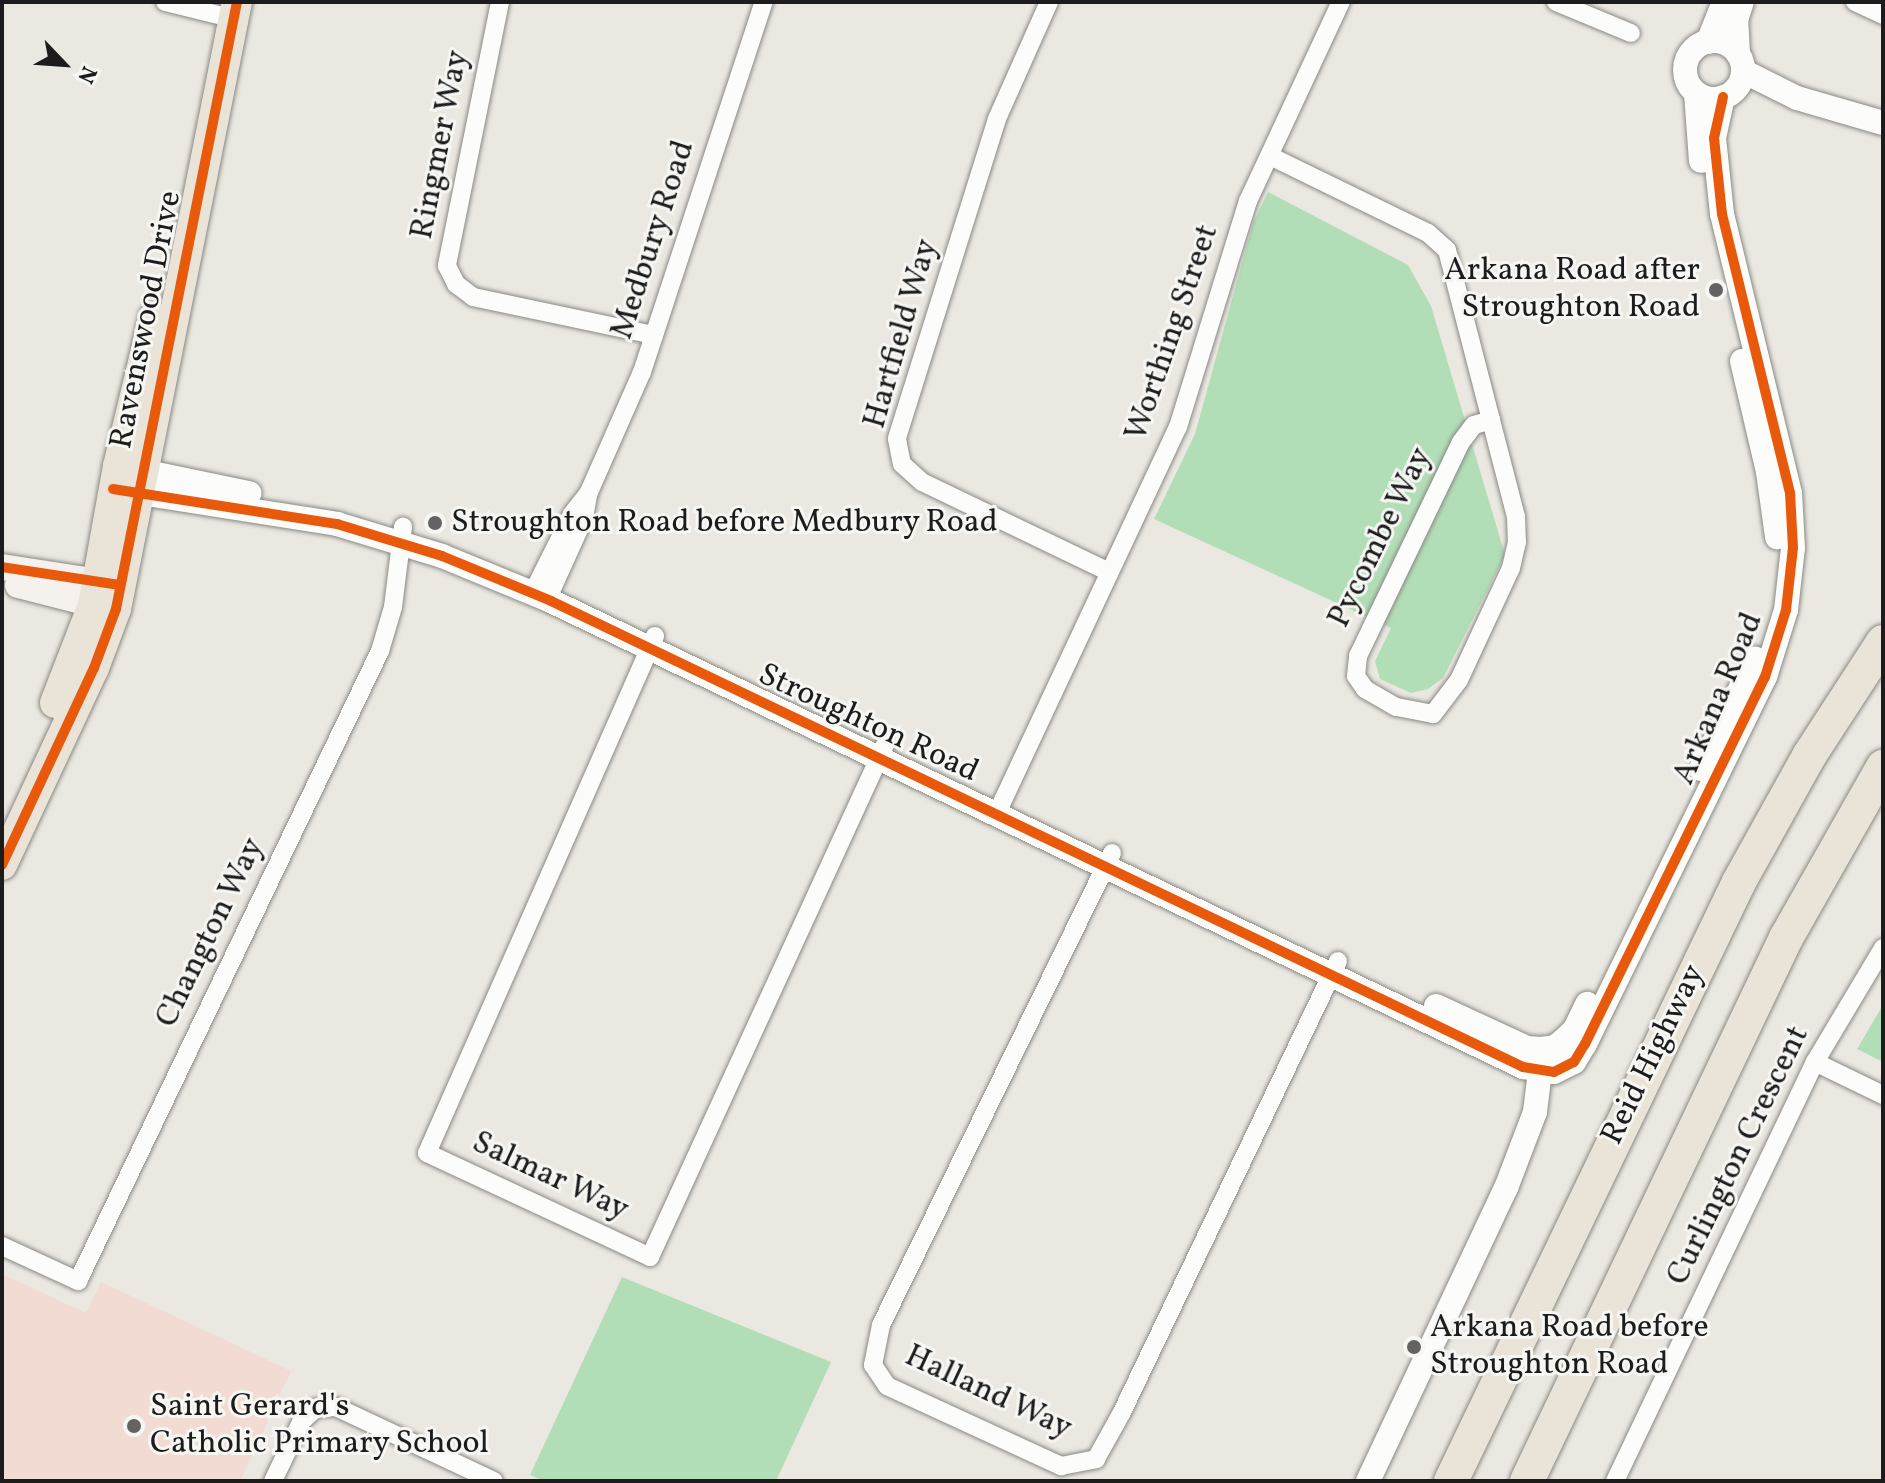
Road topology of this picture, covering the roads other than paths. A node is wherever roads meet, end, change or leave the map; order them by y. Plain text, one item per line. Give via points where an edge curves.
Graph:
1 (165, 2) edge
2 (500, 2) edge
3 (764, 2) edge
4 (1049, 2) edge
5 (1341, 2) edge
6 (1556, 2) edge
7 (1724, 2) edge
8 (1742, 2) edge
9 (1855, 2) edge
10 (228, 9) edge
11 (1883, 15) edge
12 (1631, 33) dead end
13 (1708, 42) junction
14 (1734, 79) junction
15 (1696, 93) junction
16 (1883, 123) edge
17 (1270, 156) junction
18 (654, 335) junction
19 (1491, 420) junction
20 (129, 480) junction
21 (402, 535) junction
22 (2, 567) edge
23 (1109, 572) junction
24 (2, 581) edge
25 (543, 590) junction
26 (107, 596) junction
27 (652, 642) junction
28 (1883, 642) edge
29 (882, 752) junction
30 (1883, 767) edge
31 (1000, 806) junction
32 (2, 818) edge
33 (1109, 860) junction
34 (3, 863) edge
35 (1883, 948) edge
36 (1335, 967) junction
37 (1553, 1060) junction
38 (1815, 1062) junction
39 (1883, 1095) edge
40 (2, 1246) edge
41 (273, 1481) edge
42 (494, 1481) edge
43 (1368, 1481) edge
44 (1451, 1481) edge
45 (1527, 1481) edge
46 (1615, 1481) edge

1 - 10 street
2 - 18 street, Ringmer Way via 447,266 456,284 473,297
3 - 18 street, Medbury Road
4 - 23 street, Hartfield Way via 1002,105 897,439 902,464 922,482
5 - 17 street, Worthing Street
6 - 12 street
7 - 13 street
8 - 14 street, Arkana Road via 1736,20
9 - 11 street
10 - 20 main road, Ravenswood Drive
13 - 14 street via 1730,46
13 - 15 street via 1694,49 1686,62 1686,79
14 - 15 street via 1705,98
14 - 16 street
14 - 37 street, Arkana Road via 1714,138 1722,214 1786,469 1791,577 1765,677
15 - 37 street, Arkana Road via 1702,182 1768,472 1776,518 1776,567 1753,662 1575,1029
17 - 19 street, Pycombe Way via 1428,233 1447,250
17 - 23 street, Worthing Street via 1248,201 1178,427
18 - 25 street, Medbury Road
19 - 19 street, Pycombe Way via 1474,425 1461,442 1358,656 1356,676 1365,689 1396,707 1433,714 1459,680 1511,568 1516,516
20 - 21 street, Stroughton Road
20 - 26 main road, Ravenswood Drive
21 - 25 street, Stroughton Road
21 - 40 street, Changton Way via 393,607 380,651 78,1281
22 - 26 main road
23 - 31 street, Worthing Street
24 - 26 main road
25 - 27 street, Stroughton Road
26 - 32 main road, Ravenswood Drive
26 - 34 main road, Ravenswood Drive via 94,668
27 - 29 street, Stroughton Road
27 - 29 street, Salmar Way via 427,1153 650,1257
28 - 44 highway, Reid Highway via 1809,756 1739,882
29 - 31 street, Stroughton Road
30 - 45 highway via 1786,938
31 - 33 street, Stroughton Road
33 - 36 street, Stroughton Road
33 - 36 street, Halland Way via 881,1325 873,1365 887,1386 1061,1466 1096,1459
35 - 38 street, Curlington Crescent
36 - 37 street, Stroughton Road
37 - 43 street, Arkana Road via 1552,1093 1521,1173 1506,1188
38 - 39 street
38 - 46 street, Curlington Crescent
41 - 42 street via 301,1422 316,1408 336,1407

